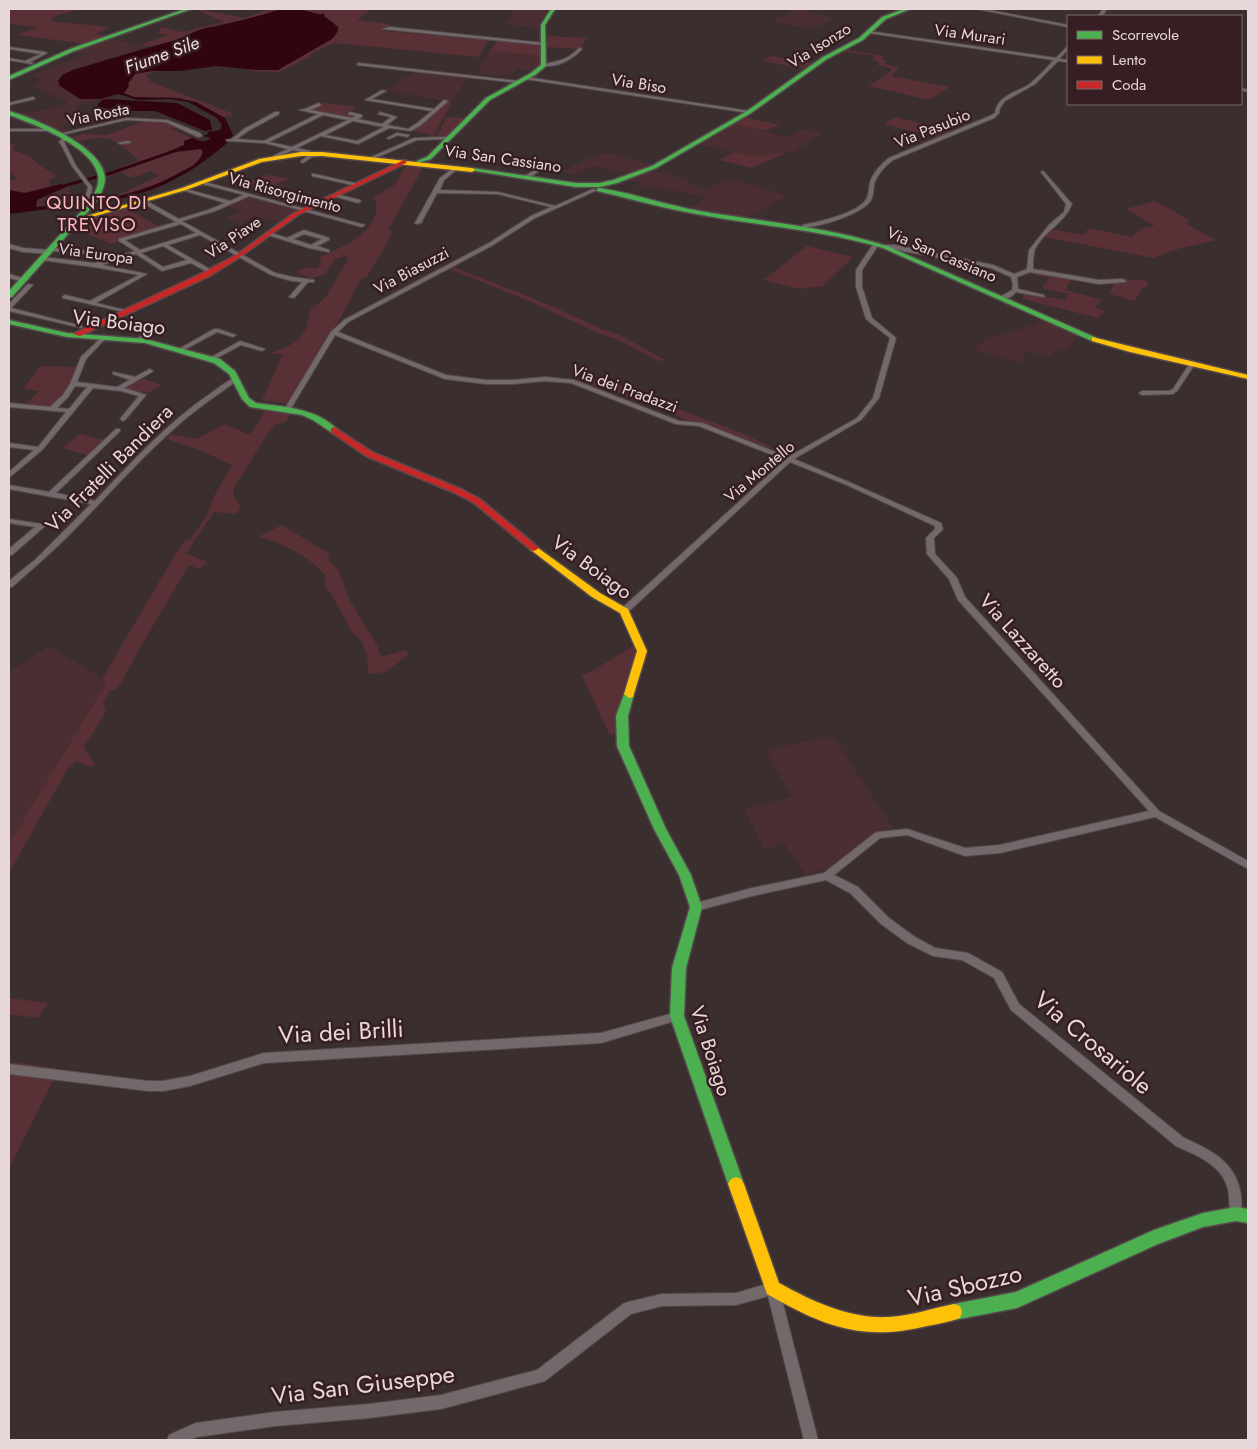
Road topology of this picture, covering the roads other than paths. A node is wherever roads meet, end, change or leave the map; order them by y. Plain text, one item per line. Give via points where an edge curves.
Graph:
1 (189, 9) edge
2 (553, 9) edge
3 (908, 9) edge
4 (979, 9) edge
5 (1052, 18) dead end
6 (1054, 24) junction
7 (1067, 26) edge
8 (869, 32) junction
9 (462, 36) junction
10 (475, 37) joint
11 (544, 42) junction
12 (9, 48) edge
13 (580, 49) dead end
14 (1067, 49) edge
15 (9, 59) edge
16 (1055, 59) junction
17 (1067, 61) edge
18 (26, 62) junction
19 (39, 64) junction
20 (358, 64) dead end
21 (544, 65) junction
22 (9, 78) edge
23 (522, 80) junction
24 (1242, 89) edge
25 (384, 91) dead end
26 (1248, 91) edge
27 (33, 98) dead end
28 (393, 98) dead end
29 (370, 100) junction
30 (446, 101) dead end
31 (420, 102) dead end
32 (384, 103) junction
33 (9, 104) edge
34 (319, 104) dead end
35 (363, 106) dead end
36 (412, 107) junction
37 (358, 110) dead end
38 (434, 110) junction
39 (9, 112) edge
40 (749, 112) junction
41 (350, 113) junction
42 (380, 113) dead end
43 (277, 114) dead end
44 (321, 114) junction
45 (340, 118) junction
46 (352, 120) junction
47 (383, 125) junction
48 (389, 126) junction
49 (9, 130) edge
50 (375, 134) junction
51 (321, 135) junction
52 (56, 136) junction
53 (200, 136) dead end
54 (447, 138) junction
55 (407, 139) junction
56 (128, 142) dead end
57 (265, 142) junction
58 (120, 143) dead end
59 (292, 150) junction
60 (364, 152) junction
61 (310, 156) junction
62 (275, 157) junction
63 (404, 162) junction
64 (428, 162) junction
65 (546, 165) dead end
66 (458, 167) junction
67 (1042, 172) dead end
68 (314, 175) dead end
69 (527, 178) junction
70 (201, 182) junction
71 (357, 185) junction
72 (597, 188) junction
73 (184, 190) junction
74 (435, 190) junction
75 (248, 195) junction
76 (336, 196) junction
77 (143, 201) junction
78 (358, 201) dead end
79 (231, 203) junction
80 (331, 208) dead end
81 (555, 208) junction
82 (304, 210) junction
83 (84, 213) junction
84 (319, 214) junction
85 (352, 214) dead end
86 (342, 220) junction
87 (179, 222) junction
88 (418, 223) dead end
89 (362, 225) dead end
90 (823, 226) junction
91 (198, 234) junction
92 (268, 234) junction
93 (287, 240) junction
94 (163, 244) junction
95 (880, 245) junction
96 (9, 246) edge
97 (311, 247) junction
98 (327, 251) dead end
99 (137, 252) junction
100 (48, 253) junction
101 (124, 256) junction
102 (238, 256) junction
103 (191, 261) junction
104 (94, 265) junction
105 (1030, 270) junction
106 (211, 272) junction
107 (9, 276) edge
108 (1014, 276) junction
109 (1123, 281) dead end
110 (27, 283) junction
111 (1016, 290) junction
112 (9, 295) edge
113 (64, 296) dead end
114 (1042, 296) dead end
115 (292, 298) dead end
116 (1002, 298) junction
117 (91, 303) junction
118 (9, 308) edge
119 (127, 312) junction
120 (9, 322) edge
121 (79, 331) junction
122 (334, 332) junction
123 (233, 335) dead end
124 (103, 338) junction
125 (262, 349) dead end
126 (180, 350) junction
127 (211, 359) junction
128 (1192, 364) junction
129 (150, 370) dead end
130 (115, 373) dead end
131 (1248, 377) edge
132 (135, 379) junction
133 (236, 379) junction
134 (73, 384) junction
135 (92, 386) junction
136 (118, 389) junction
137 (1142, 393) dead end
138 (9, 404) edge
139 (51, 409) junction
140 (287, 410) junction
141 (72, 411) junction
142 (123, 419) dead end
143 (118, 430) dead end
144 (9, 445) edge
145 (40, 449) junction
146 (789, 459) junction
147 (9, 475) edge
148 (9, 487) edge
149 (50, 495) junction
150 (96, 503) junction
151 (9, 521) edge
152 (9, 553) edge
153 (9, 585) edge
154 (624, 611) junction
155 (1156, 813) junction
156 (1248, 864) edge
157 (827, 876) junction
158 (696, 907) junction
159 (677, 1016) junction
160 (9, 1069) edge
161 (1236, 1214) junction
162 (1248, 1216) edge
163 (773, 1288) junction
164 (174, 1440) edge
165 (811, 1440) edge

1 - 19 main road
2 - 11 main road via 543,24
3 - 8 main road, Via Isonzo via 884,18
4 - 6 street
5 - 6 street via 1058,19
6 - 7 street
8 - 16 street, Via Murari
8 - 40 main road, Via Isonzo via 821,60
9 - 9 street via 386,29 390,28
9 - 10 street
10 - 11 street
11 - 21 main road
12 - 18 street via 45,53
13 - 21 street via 562,61
14 - 16 street
15 - 18 street
16 - 17 street, Via Murari
16 - 90 street, Via Pasubio via 1030,86 1002,100 992,117 885,163 864,204
18 - 19 street
19 - 22 main road
20 - 23 street, Via Biso
21 - 23 main road
23 - 40 street, Via Biso
23 - 54 main road via 483,103
24 - 26 street
25 - 29 street via 367,100
27 - 33 street
28 - 32 street
29 - 32 street
29 - 35 street
30 - 38 street
31 - 36 street
32 - 36 street
34 - 44 street via 303,110
36 - 38 street
37 - 41 street
38 - 48 street via 410,130
39 - 52 main road
40 - 72 main road, Via Isonzo via 654,167
41 - 45 street
41 - 46 street via 360,116
42 - 47 street via 394,117
43 - 57 street via 231,139
44 - 45 street
44 - 57 street
45 - 46 street
46 - 47 street
46 - 51 street
47 - 48 street
48 - 50 street
49 - 52 street, Via Rosta
50 - 55 street
50 - 60 street
51 - 59 street
51 - 60 street
52 - 53 street, Via Rosta via 126,119 168,121
52 - 83 street via 90,187
52 - 83 main road via 95,160 102,176 100,192
54 - 55 street
54 - 64 main road
55 - 60 street
56 - 58 street
57 - 59 street
59 - 61 street via 308,152
59 - 62 street
60 - 61 main road, Via San Cassiano
60 - 63 main road, Via San Cassiano
61 - 62 main road, Via San Cassiano
62 - 70 main road, Via San Cassiano
63 - 64 main road, Via San Cassiano
63 - 71 main road, Via Piave
64 - 66 main road, Via San Cassiano
65 - 69 street
66 - 69 main road, Via San Cassiano
66 - 74 street via 442,179 438,190
67 - 105 street via 1068,204 1066,213 1032,250
68 - 71 street
69 - 72 main road, Via San Cassiano
70 - 73 main road, Via San Cassiano
70 - 75 street, Via Risorgimento
71 - 76 main road, Via Piave
72 - 81 street, Via Biasuzzi
72 - 90 main road, Via San Cassiano via 698,212
73 - 77 main road, Via San Cassiano
73 - 79 street
74 - 81 street via 498,193
74 - 88 street
75 - 79 street
75 - 82 street, Via Risorgimento
76 - 78 street
76 - 82 main road, Via Piave
77 - 83 main road, Via San Cassiano
77 - 87 street
79 - 87 street
80 - 84 street
81 - 122 street, Via Biasuzzi via 533,216 494,242 346,321
82 - 84 street, Via Risorgimento
82 - 92 main road, Via Piave
83 - 100 main road
84 - 86 street, Via Risorgimento
85 - 86 street
86 - 89 street, Via Risorgimento
87 - 91 street
87 - 99 street via 121,240
90 - 95 main road, Via San Cassiano
91 - 94 street
91 - 102 street
92 - 93 street
92 - 102 main road, Via Piave
93 - 97 street
93 - 97 street via 304,232 326,239
94 - 99 street
94 - 103 street
95 - 108 street via 993,267
95 - 116 main road, Via San Cassiano
95 - 146 street, Via Montello via 859,270 859,287 869,319 893,338 876,398 859,419
96 - 100 street
97 - 98 street
99 - 101 street
99 - 103 street via 162,270
100 - 101 street
100 - 104 street, Via Europa
100 - 110 main road
101 - 104 street
102 - 106 main road, Via Piave
102 - 115 street via 273,274 310,280
103 - 106 street
104 - 117 street, Via Europa via 144,274
105 - 108 street
105 - 109 street via 1099,282
106 - 119 main road, Via Piave
107 - 110 street
108 - 111 street
110 - 112 main road
110 - 118 street
111 - 114 street
111 - 116 street
113 - 117 street
116 - 128 main road, Via San Cassiano via 1097,340
117 - 119 street
118 - 121 street
119 - 121 main road, Via Piave
120 - 121 main road, Via Boiago via 40,330
121 - 124 main road, Via Boiago
122 - 140 street, Via Biasuzzi
122 - 146 street, Via dei Pradazzi via 453,379 572,381 678,422 709,427
123 - 126 street via 216,330
124 - 126 main road, Via Boiago via 140,336
124 - 134 street via 80,362
125 - 127 street via 240,343
126 - 127 main road, Via Boiago
127 - 133 main road, Via Boiago via 226,366
128 - 131 main road, Via San Cassiano
128 - 137 street via 1171,393
129 - 132 street
130 - 132 street
132 - 136 street
133 - 140 main road, Via Boiago via 246,399 253,405
133 - 150 street, Via Fratelli Bandiera via 179,419
134 - 135 street
134 - 139 street via 66,396
135 - 136 street
135 - 141 street
136 - 142 street via 143,395
138 - 139 street
139 - 141 street
140 - 154 main road, Via Boiago via 316,418 369,454 477,502 539,553 596,595
141 - 145 street
143 - 149 street
144 - 145 street
145 - 147 street
146 - 154 street, Via Montello
146 - 155 street, Via Lazzaretto via 938,525 939,529 930,538 932,554 953,578 961,598
148 - 149 street
149 - 150 street
150 - 153 street, Via Fratelli Bandiera via 66,536
151 - 152 street via 41,526
154 - 158 main road, Via Boiago via 642,650 622,716 624,746 660,829 685,875
155 - 156 street, Via Lazzaretto
155 - 157 street via 991,850 965,852 906,832 878,834
157 - 158 street
157 - 161 street, Via Crosariole via 854,890 910,940 933,952 964,956 998,976 1015,1007 1180,1142 1208,1154 1224,1168 1233,1186
158 - 159 main road, Via Boiago via 679,968
159 - 160 street, Via dei Brilli via 601,1038 264,1058 163,1086
159 - 163 main road, Via Boiago
161 - 162 main road, Via Sbozzo
161 - 163 main road, Via Sbozzo via 1203,1220 1154,1238 1017,1300 890,1325 840,1320
163 - 164 street, Via San Giuseppe via 736,1299 662,1300 628,1308 540,1376 441,1402 196,1430
163 - 165 street

